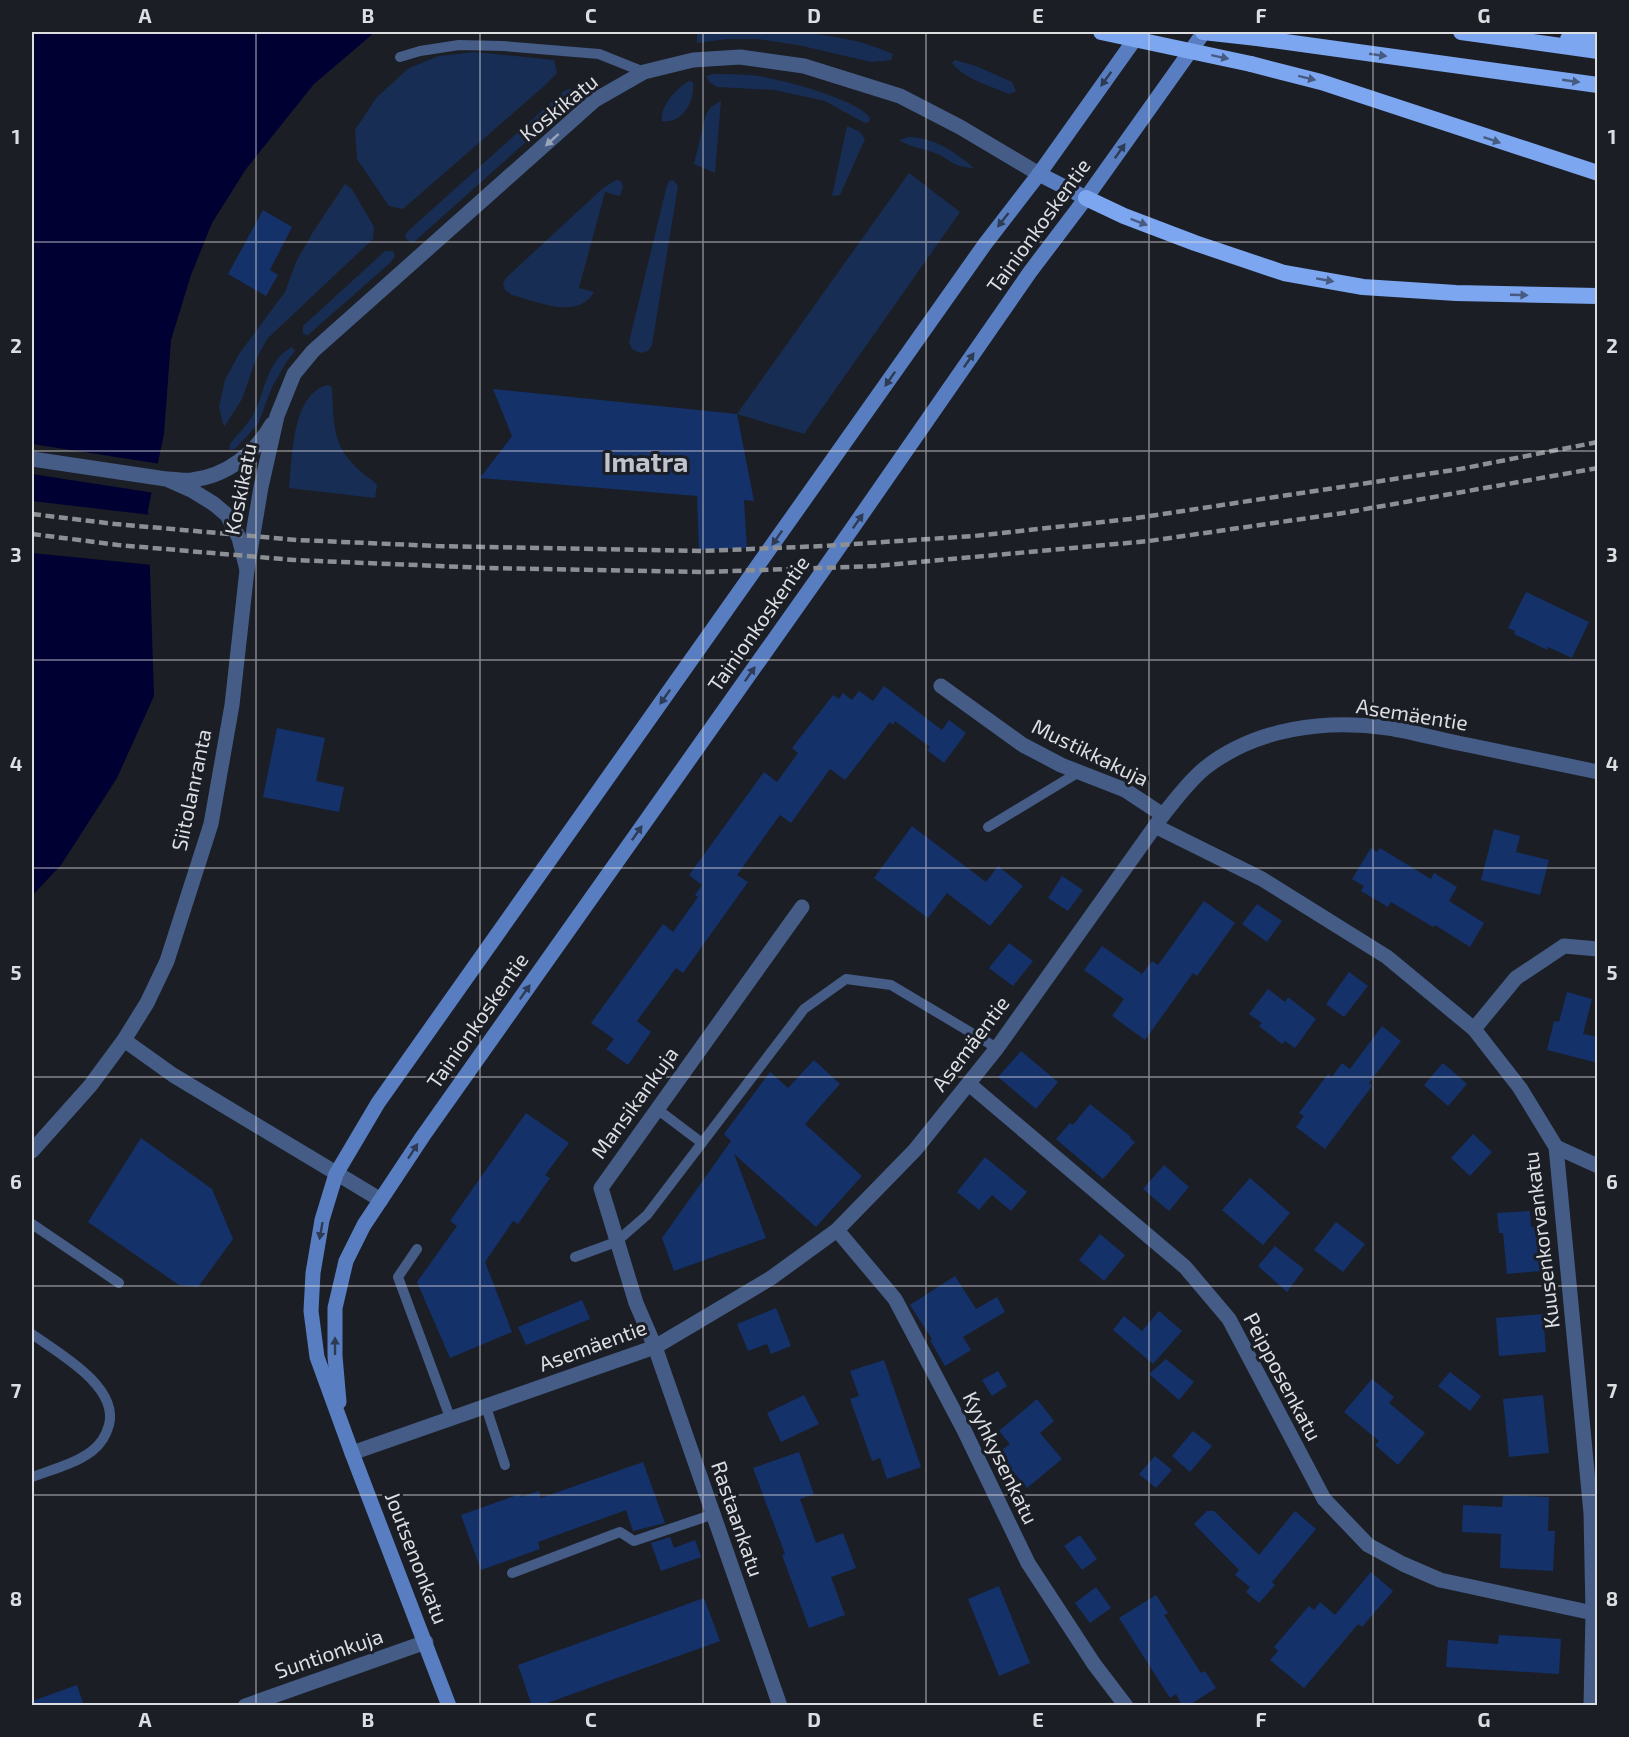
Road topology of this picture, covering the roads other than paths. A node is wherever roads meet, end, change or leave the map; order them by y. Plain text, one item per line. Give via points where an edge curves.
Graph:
1 (1101, 32) edge
2 (1140, 32) edge
3 (1203, 32) edge
4 (1461, 32) edge
5 (1598, 38) edge
6 (1512, 39) junction
7 (1598, 51) edge
8 (400, 57) dead end
9 (644, 72) junction
10 (1598, 85) edge
11 (1598, 173) edge
12 (1039, 174) junction
13 (1086, 198) junction
14 (1598, 296) edge
15 (277, 416) junction
16 (32, 459) edge
17 (166, 479) junction
18 (247, 570) junction
19 (942, 686) dead end
20 (1079, 772) junction
21 (1598, 772) edge
22 (1159, 820) junction
23 (988, 827) dead end
24 (802, 906) dead end
25 (1598, 948) edge
26 (1474, 1029) junction
27 (124, 1040) junction
28 (997, 1048) junction
29 (969, 1084) junction
30 (657, 1109) junction
31 (702, 1143) junction
32 (1556, 1147) junction
33 (32, 1151) edge
34 (1598, 1166) edge
35 (336, 1174) junction
36 (381, 1200) junction
37 (32, 1224) edge
38 (837, 1230) junction
39 (616, 1242) junction
40 (417, 1250) dead end
41 (575, 1257) dead end
42 (119, 1283) dead end
43 (32, 1334) edge
44 (655, 1347) junction
45 (486, 1407) junction
46 (451, 1420) junction
47 (342, 1426) junction
48 (352, 1453) junction
49 (505, 1465) dead end
50 (32, 1477) edge
51 (714, 1514) junction
52 (512, 1573) dead end
53 (1593, 1613) junction
54 (426, 1642) junction
55 (245, 1706) edge
56 (449, 1706) edge
57 (780, 1706) edge
58 (1126, 1706) edge
59 (1591, 1706) edge

1 -> 11 highway, bridge via 1321,82
2 -> 12 main road, Tainionkoskentie
3 -> 10 highway, bridge
13 -> 3 main road, Tainionkoskentie
4 - 6 highway
5 - 6 highway
6 - 7 highway
8 - 9 lane via 459,45 503,46 599,54
9 - 12 street, Koskikatu via 693,60 740,57 804,66 900,96
9 -> 15 street, Koskikatu via 595,100 313,351 294,374
12 - 13 main road, Koskikatu
12 -> 35 main road, Tainionkoskentie via 971,263 385,1093
13 -> 14 highway via 1124,216 1284,273 1375,287 1456,293
36 -> 13 main road, Tainionkoskentie via 1030,272
15 - 17 street, Koskikatu via 257,446 229,469 192,480
15 - 18 street, Koskikatu
16 - 17 street
17 - 18 street via 193,491 227,515 239,538
18 - 27 street, Siitolanranta via 232,705 211,824 167,961
19 - 20 street, Mustikkakuja via 1023,745
20 - 22 street, Mustikkakuja via 1125,790
20 - 23 lane
21 - 22 street, Asemäentie via 1387,728 1301,727 1239,747 1205,768
22 - 26 street, Kuusenkorvankatu via 1388,957
22 - 28 street, Asemäentie
24 - 30 street, Mansikankuja
25 - 26 street via 1564,946 1516,978
26 - 32 street, Kuusenkorvankatu via 1520,1088
27 - 33 street via 90,1086
27 - 35 street
28 - 29 street, Asemäentie
28 - 31 lane via 891,985 846,980 804,1009
29 - 38 street, Asemäentie via 915,1150
29 - 53 street, Peipposenkatu via 1185,1267 1229,1319 1324,1499 1368,1545 1440,1580
30 - 31 lane
30 - 39 street, Mansikankuja via 601,1188
31 - 39 lane via 647,1215
32 - 34 street
32 - 53 street, Kuusenkorvankatu via 1591,1513
35 - 36 street
35 -> 47 main road, Joutsenonkatu via 313,1273 311,1311 317,1357
47 -> 36 main road, Joutsenonkatu via 335,1308 346,1262
37 - 42 lane
38 - 44 street, Asemäentie via 771,1278
38 - 58 street, Kyyhkysenkatu via 895,1299 1028,1563
39 - 41 lane
39 - 44 street, Mansikankuja
40 - 46 lane via 398,1277
43 - 50 lane via 86,1374 105,1394 111,1418 106,1437 91,1452
44 - 45 street, Asemäentie
44 - 51 street, Rastaankatu
45 - 46 street, Asemäentie
45 - 49 lane
46 - 48 street, Asemäentie
47 - 48 main road, Joutsenonkatu
48 - 54 main road, Joutsenonkatu
51 - 52 lane via 634,1541 621,1532
51 - 57 street, Rastaankatu
53 - 59 street, Kuusenkorvankatu
54 - 55 street, Suntionkuja
54 - 56 main road, Joutsenonkatu

